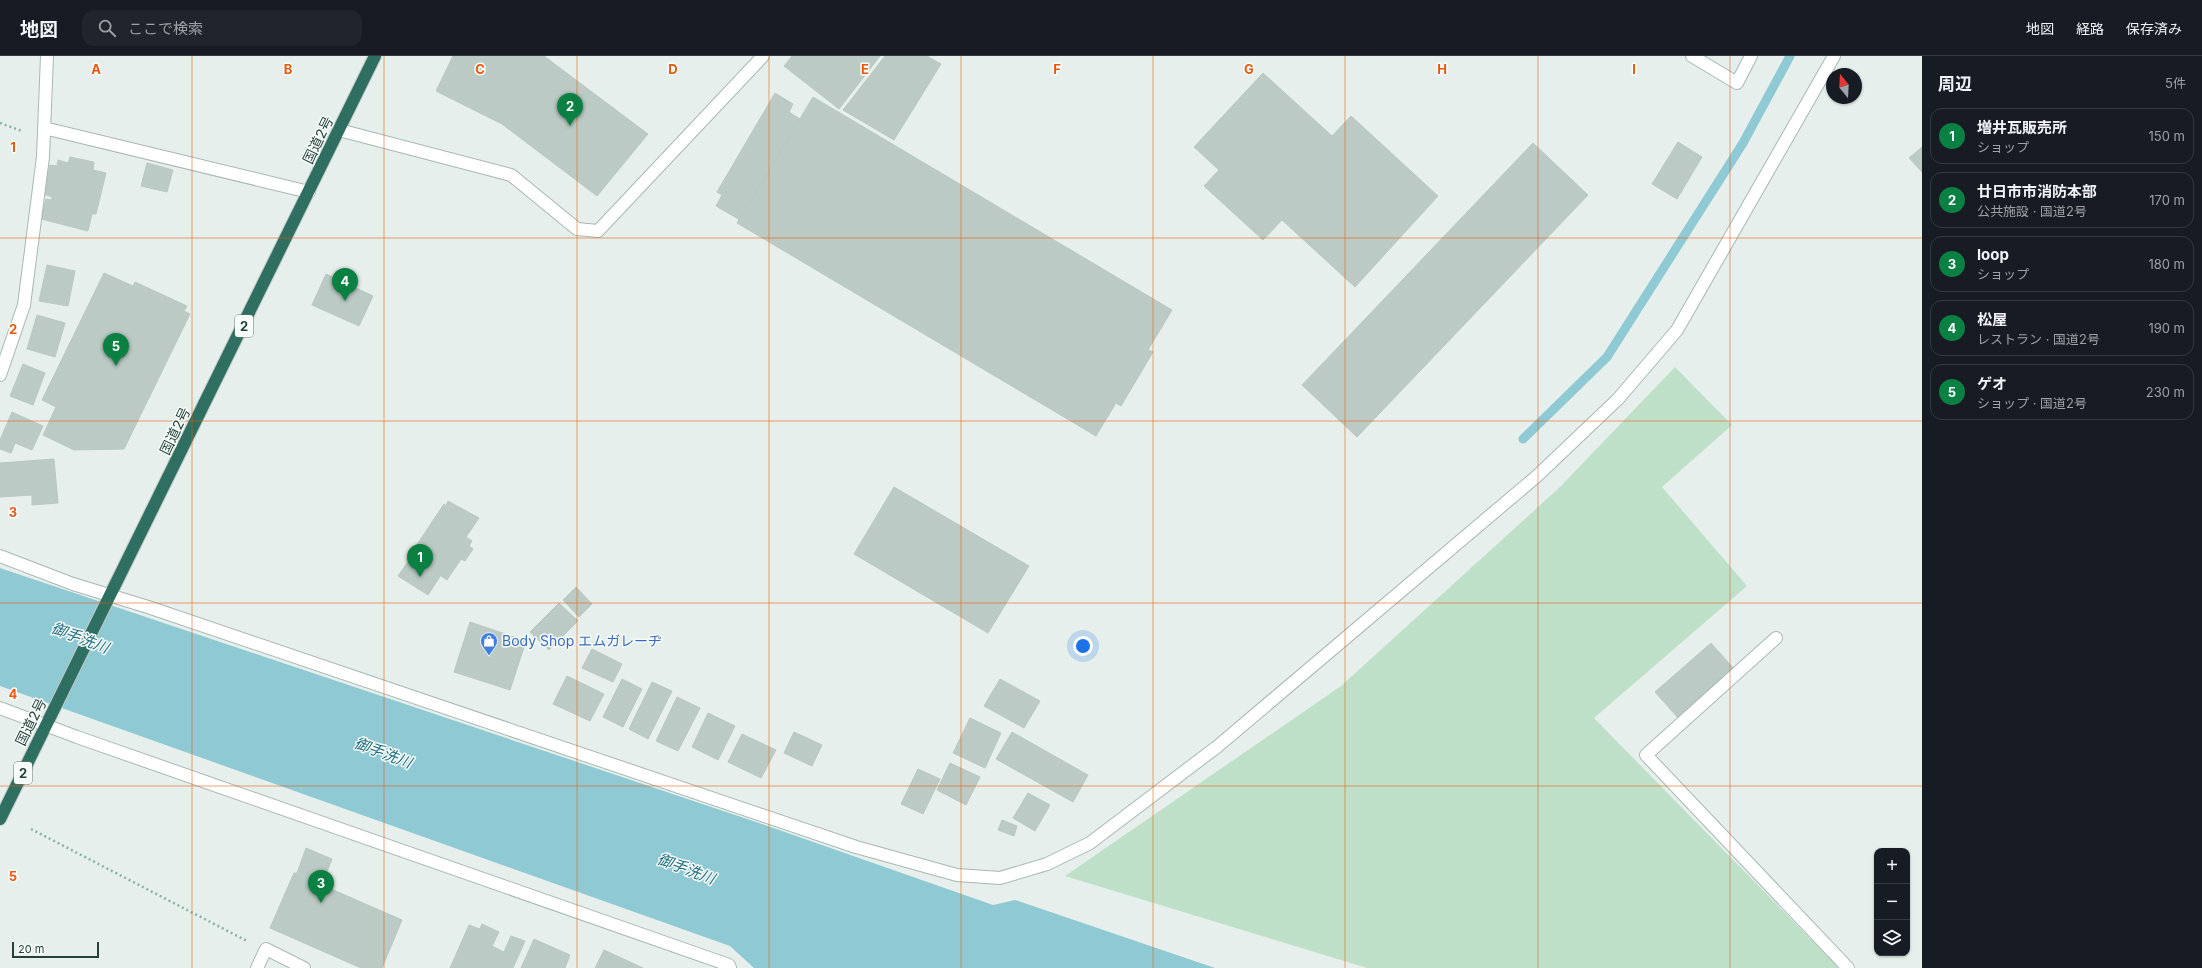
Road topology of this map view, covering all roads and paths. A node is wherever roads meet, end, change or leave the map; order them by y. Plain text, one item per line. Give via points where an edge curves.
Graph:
1 (47, 56) edge
2 (375, 56) edge
3 (763, 56) edge
4 (1692, 56) edge
5 (1751, 56) edge
6 (1834, 56) edge
7 (44, 128) junction
8 (339, 130) junction
9 (309, 192) junction
10 (0, 375) edge
11 (0, 556) edge
12 (110, 598) junction
13 (1776, 638) dead end
14 (0, 708) edge
15 (46, 726) junction
16 (0, 819) edge
17 (31, 829) dead end
18 (266, 949) junction
19 (257, 968) edge
20 (304, 968) edge
21 (730, 968) edge
22 (1848, 968) edge

1 - 7 street
2 - 8 highway, 国道2号 / 2
3 - 8 street via 598,231 577,229 511,175
4 - 5 street via 1737,83
6 - 12 street via 1677,330 1618,399 1537,476 1218,746 1090,843 1047,864 1000,878 956,875 856,847
7 - 9 street
7 - 10 street via 43,158 24,305
8 - 9 highway, 国道2号 / 2
9 - 12 highway, 国道2号 / 2
11 - 12 street
12 - 15 highway, 国道2号 / 2
13 - 22 street via 1646,755
14 - 15 street
15 - 16 highway, 国道2号 / 2
15 - 21 street via 729,965
17 - 18 path
18 - 19 street
18 - 20 street

